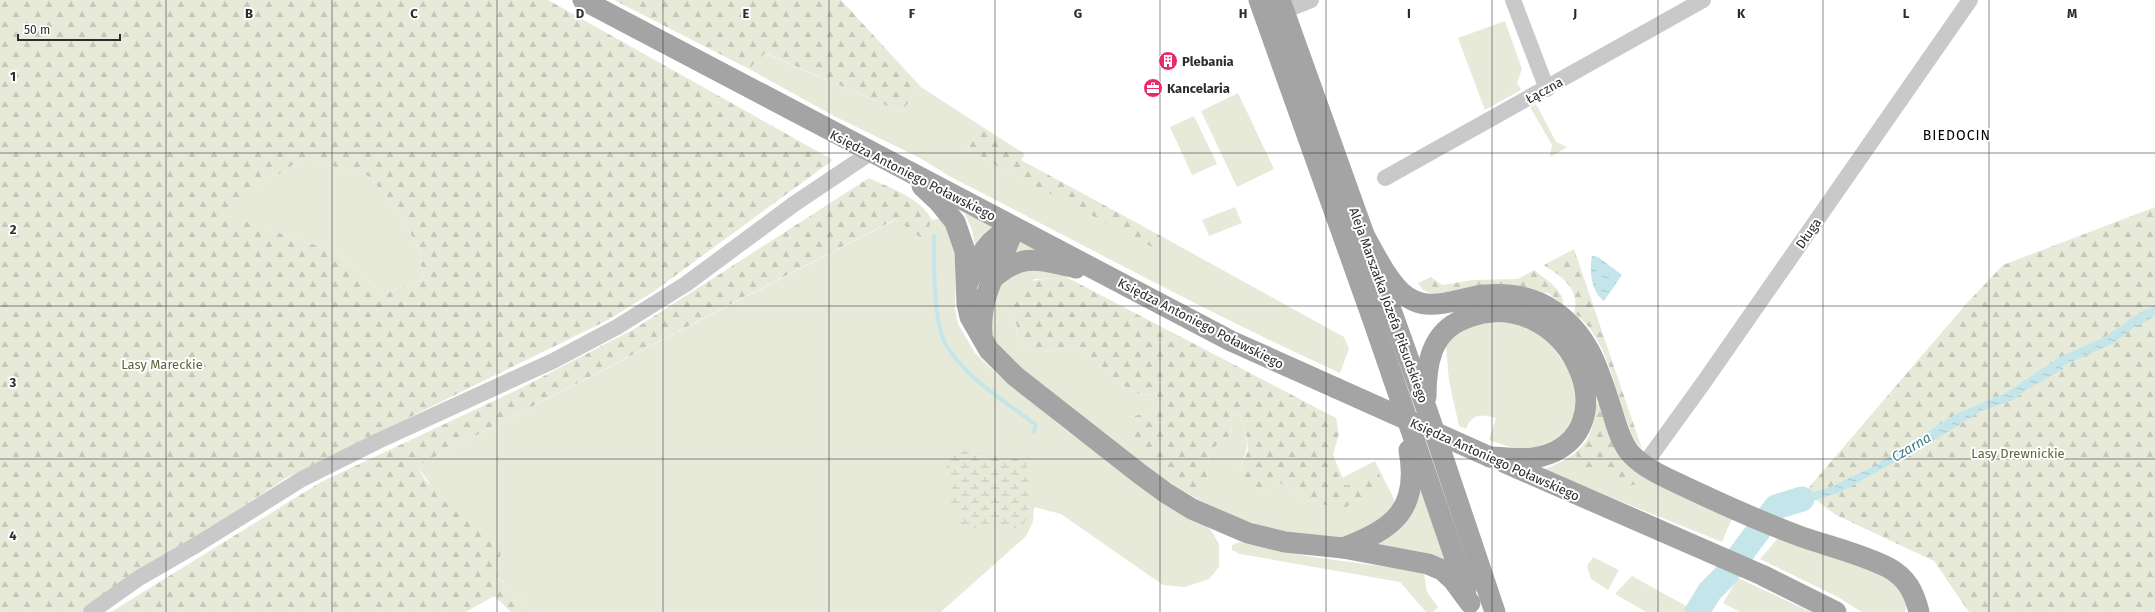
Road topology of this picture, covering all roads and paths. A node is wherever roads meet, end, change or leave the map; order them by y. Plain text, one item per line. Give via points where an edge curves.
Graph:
1 (583, 0) edge
2 (1259, 0) edge
3 (1311, 0) edge
4 (1513, 0) edge
5 (1703, 0) edge
6 (1970, 0) edge
7 (1282, 5) edge
8 (1547, 89) junction
9 (870, 153) junction
10 (902, 169) junction
11 (1385, 178) dead end
12 (1014, 227) junction
13 (1364, 235) junction
14 (1106, 275) junction
15 (990, 281) junction
16 (966, 288) junction
17 (983, 340) junction
18 (1399, 395) junction
19 (1428, 413) junction
20 (1490, 457) junction
21 (1644, 465) junction
22 (1343, 548) junction
23 (1472, 608) edge
24 (1917, 609) edge
25 (91, 612) edge
26 (1495, 612) edge
27 (1836, 612) edge

1 - 9 main road, Księdza Antoniego Poławskiego
2 - 18 main road, Aleja Marszałka Józefa Piłsudskiego
3 - 7 street
4 - 8 street
5 - 8 street, Łączna
6 - 21 street, Długa
7 - 13 main road, Aleja Marszałka Józefa Piłsudskiego
8 - 11 street, Łączna
9 - 10 main road, Księdza Antoniego Poławskiego
9 - 25 street via 794,204 686,284 617,327 302,479 139,578
10 - 12 main road, Księdza Antoniego Poławskiego
10 - 16 main road via 938,201 955,222 965,251
12 - 14 main road, Księdza Antoniego Poławskiego
12 - 15 main road via 1009,245
12 - 16 main road via 1000,233 988,244
13 - 19 main road, Aleja Marszałka Józefa Piłsudskiego
13 - 21 main road via 1391,280 1408,297 1427,306 1484,295 1520,297 1547,307 1568,322 1584,339 1595,360 1626,448
14 - 15 main road via 1035,259 1014,264
14 - 20 main road, Księdza Antoniego Poławskiego, bridge via 1231,341
15 - 17 main road via 981,316
16 - 17 main road via 970,317
17 - 22 main road via 1001,364 1015,376 1140,474 1192,509 1232,527 1266,538 1307,546
18 - 22 main road via 1412,468 1405,504 1384,530
18 - 23 main road, Aleja Marszałka Józefa Piłsudskiego
19 - 20 main road via 1426,381 1431,354 1438,337 1452,325 1473,316 1500,312 1525,316 1549,329 1569,349 1582,375 1585,402 1580,425 1566,444 1547,455 1532,458
19 - 26 main road, Aleja Marszałka Józefa Piłsudskiego
20 - 27 main road, Księdza Antoniego Poławskiego via 1712,552
21 - 24 main road via 1739,512 1889,568 1910,586
22 - 23 main road via 1428,564 1442,570 1453,580

